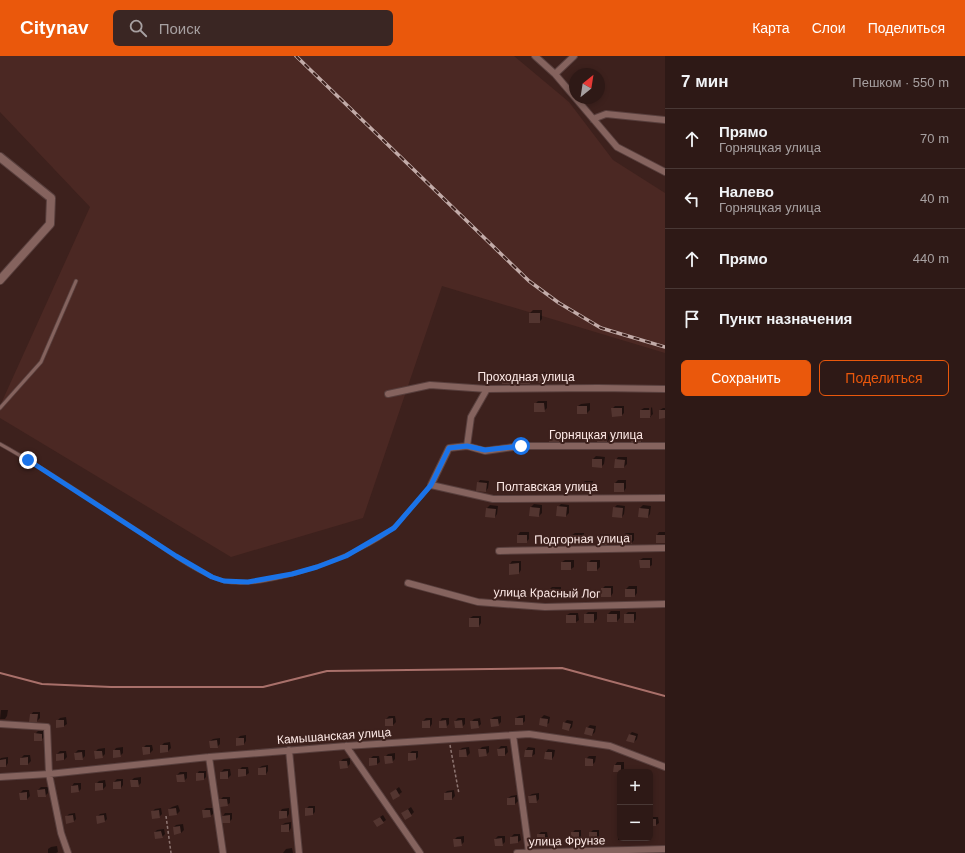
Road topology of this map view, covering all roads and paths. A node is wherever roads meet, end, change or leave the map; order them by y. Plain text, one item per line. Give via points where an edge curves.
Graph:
1 (535, 56) edge
2 (574, 56) edge
3 (555, 74) junction
4 (593, 119) junction
5 (665, 120) edge
6 (0, 157) edge
7 (665, 172) edge
8 (0, 280) edge
9 (76, 281) dead end
10 (487, 389) junction
11 (665, 389) edge
12 (388, 394) dead end
13 (0, 408) edge
14 (0, 444) edge
15 (467, 446) junction
16 (665, 446) edge
17 (431, 485) junction
18 (665, 498) edge
19 (665, 548) edge
20 (499, 551) dead end
21 (408, 583) dead end
22 (665, 604) edge
23 (0, 724) edge
24 (513, 735) junction
25 (448, 739) junction
26 (346, 746) junction
27 (289, 750) junction
28 (209, 757) junction
29 (665, 767) edge
30 (49, 774) junction
31 (0, 777) edge
32 (459, 794) dead end
33 (166, 816) dead end
34 (665, 849) edge
35 (654, 851) edge
36 (529, 852) edge
37 (68, 853) edge
38 (171, 853) edge
39 (223, 853) edge
40 (299, 853) edge
41 (420, 853) edge
42 (517, 853) edge

1 - 3 street
2 - 3 street
3 - 4 street
4 - 5 street via 606,114
4 - 7 street via 617,147
6 - 8 street via 51,198 50,224
9 - 13 lane via 40,362
10 - 11 street, Проходная улица
10 - 12 street, Проходная улица via 430,384
10 - 15 street via 471,417
14 - 17 lane via 176,556 224,581 257,581 292,574 346,556 394,528
15 - 16 street, Горняцкая улица via 485,450 521,446
15 - 17 street, Горняцкая улица via 449,448
17 - 18 street, Полтавская улица via 493,499
19 - 20 street, Подгорная улица
21 - 22 street, улица Красный Лог via 478,602 545,606
23 - 30 street via 47,727
24 - 25 street, Камышанская улица
24 - 29 street, Камышанская улица via 530,734 610,746
24 - 36 street
25 - 26 street, Камышанская улица
25 - 32 path
26 - 27 street, Камышанская улица
26 - 41 street
27 - 28 street, Камышанская улица
27 - 40 street
28 - 30 street, Камышанская улица
28 - 39 street
30 - 31 street, Камышанская улица
30 - 37 street via 61,833
33 - 38 path
34 - 35 street, улица Фрунзе
35 - 36 street, улица Фрунзе
36 - 42 street, улица Фрунзе

